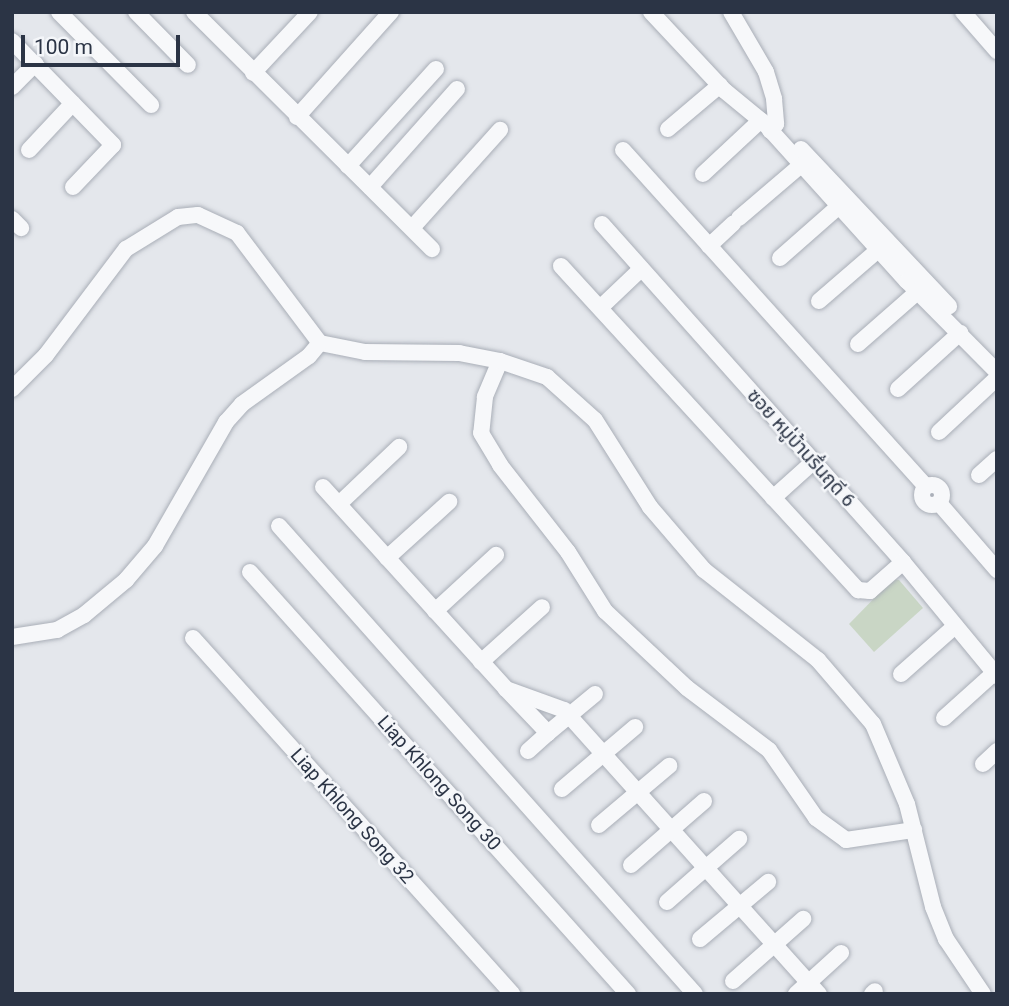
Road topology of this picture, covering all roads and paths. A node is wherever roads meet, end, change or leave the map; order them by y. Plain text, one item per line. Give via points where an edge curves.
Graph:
1 (60, 12) edge
2 (135, 12) edge
3 (194, 12) edge
4 (310, 12) edge
5 (391, 12) edge
6 (651, 12) edge
7 (731, 12) edge
8 (963, 12) edge
9 (12, 41) edge
10 (997, 51) edge
11 (35, 64) junction
12 (188, 65) dead end
13 (436, 69) dead end
14 (253, 73) junction
15 (720, 85) junction
16 (12, 87) edge
17 (457, 89) dead end
18 (73, 103) junction
19 (151, 105) dead end
20 (297, 117) junction
21 (768, 124) junction
22 (668, 129) dead end
23 (500, 130) dead end
24 (29, 150) dead end
25 (623, 150) dead end
26 (801, 165) junction
27 (348, 166) junction
28 (703, 174) dead end
29 (73, 187) dead end
30 (370, 187) junction
31 (843, 203) junction
32 (602, 224) dead end
33 (412, 228) junction
34 (709, 246) junction
35 (432, 249) dead end
36 (878, 250) junction
37 (780, 258) dead end
38 (561, 266) dead end
39 (641, 269) junction
40 (922, 288) junction
41 (819, 301) dead end
42 (600, 308) junction
43 (960, 332) junction
44 (320, 343) junction
45 (858, 344) dead end
46 (997, 356) edge
47 (500, 361) junction
48 (997, 372) edge
49 (997, 378) edge
50 (12, 389) edge
51 (898, 389) dead end
52 (939, 432) dead end
53 (399, 447) dead end
54 (997, 459) edge
55 (813, 461) junction
56 (979, 475) dead end
57 (323, 487) dead end
58 (773, 498) junction
59 (449, 502) dead end
60 (339, 504) junction
61 (279, 526) dead end
62 (496, 555) dead end
63 (387, 558) junction
64 (903, 562) junction
65 (997, 570) edge
66 (250, 572) dead end
67 (542, 607) dead end
68 (435, 611) junction
69 (954, 627) junction
70 (12, 637) edge
71 (193, 638) dead end
72 (481, 662) junction
73 (901, 674) dead end
74 (995, 674) edge
75 (506, 689) junction
76 (595, 694) dead end
77 (569, 716) junction
78 (944, 718) dead end
79 (635, 727) dead end
80 (548, 733) junction
81 (528, 751) dead end
82 (997, 751) edge
83 (603, 755) junction
84 (983, 765) dead end
85 (669, 766) dead end
86 (562, 789) dead end
87 (636, 792) junction
88 (704, 801) dead end
89 (599, 825) dead end
90 (914, 830) junction
91 (671, 831) junction
92 (738, 839) dead end
93 (631, 865) dead end
94 (706, 870) junction
95 (768, 882) dead end
96 (667, 902) dead end
97 (739, 907) junction
98 (803, 919) dead end
99 (700, 939) dead end
100 (775, 946) junction
101 (841, 953) dead end
102 (733, 981) dead end
103 (814, 988) edge
104 (512, 994) edge
105 (628, 994) edge
106 (695, 994) edge
107 (796, 994) edge
108 (983, 994) edge

1 - 19 street
2 - 12 street
3 - 14 street
4 - 14 street
5 - 20 street
6 - 15 street
7 - 21 street via 766,72
8 - 10 street
9 - 11 street
11 - 16 street
11 - 18 street
13 - 27 street
14 - 20 street
15 - 21 street
15 - 22 street
17 - 30 street
18 - 24 street
18 - 29 street via 113,145
20 - 27 street
21 - 26 street
21 - 28 street
21 - 31 street
23 - 33 street
25 - 34 street
26 - 31 street
26 - 34 street
27 - 30 street
30 - 33 street
31 - 36 street
31 - 37 street
31 - 40 street
32 - 39 street, ซอย หมู่บ้านรื่นฤดี 6
33 - 35 street
34 - 65 street via 926,487 934,485 942,491 939,503
36 - 40 street
36 - 41 street
38 - 42 street
39 - 42 street
39 - 55 street, ซอย หมู่บ้านรื่นฤดี 6
40 - 43 street
40 - 45 street
40 - 46 street
42 - 58 street
43 - 48 street
43 - 51 street
44 - 47 street via 365,352 459,353
44 - 50 street via 237,233 198,215 178,217 126,249 46,355
44 - 70 street via 226,422 155,546 126,580 84,615 57,630
47 - 90 street via 547,377 574,397 596,420 650,507 704,570 818,660 844,687 886,747
47 - 90 street via 485,397 481,433 605,611 678,680 769,750 817,818 846,840
49 - 52 street
53 - 60 street
54 - 56 street
55 - 58 street
55 - 64 street, ซอย หมู่บ้านรื่นฤดี 6
57 - 60 street
58 - 64 street via 861,592 870,591
59 - 63 street
60 - 63 street
61 - 106 street
62 - 68 street
63 - 68 street
64 - 69 street, ซอย หมู่บ้านรื่นฤดี 6
66 - 105 street, Liap Khlong Song 30
67 - 72 street
68 - 72 street
69 - 73 street
69 - 74 street, ซอย หมู่บ้านรื่นฤดี 6
71 - 104 street, Liap Khlong Song 32
72 - 75 street
74 - 78 street
75 - 77 street via 535,696
75 - 80 street
76 - 77 street
77 - 80 street
77 - 83 street
79 - 83 street
80 - 81 street
82 - 84 street
83 - 86 street
83 - 87 street
85 - 87 street
87 - 89 street
87 - 91 street
88 - 91 street
90 - 108 street via 942,929
91 - 93 street
91 - 94 street
92 - 94 street
94 - 96 street
94 - 97 street
95 - 97 street
97 - 99 street
97 - 100 street
98 - 100 street
100 - 102 street
100 - 103 street
101 - 103 street
103 - 107 street

